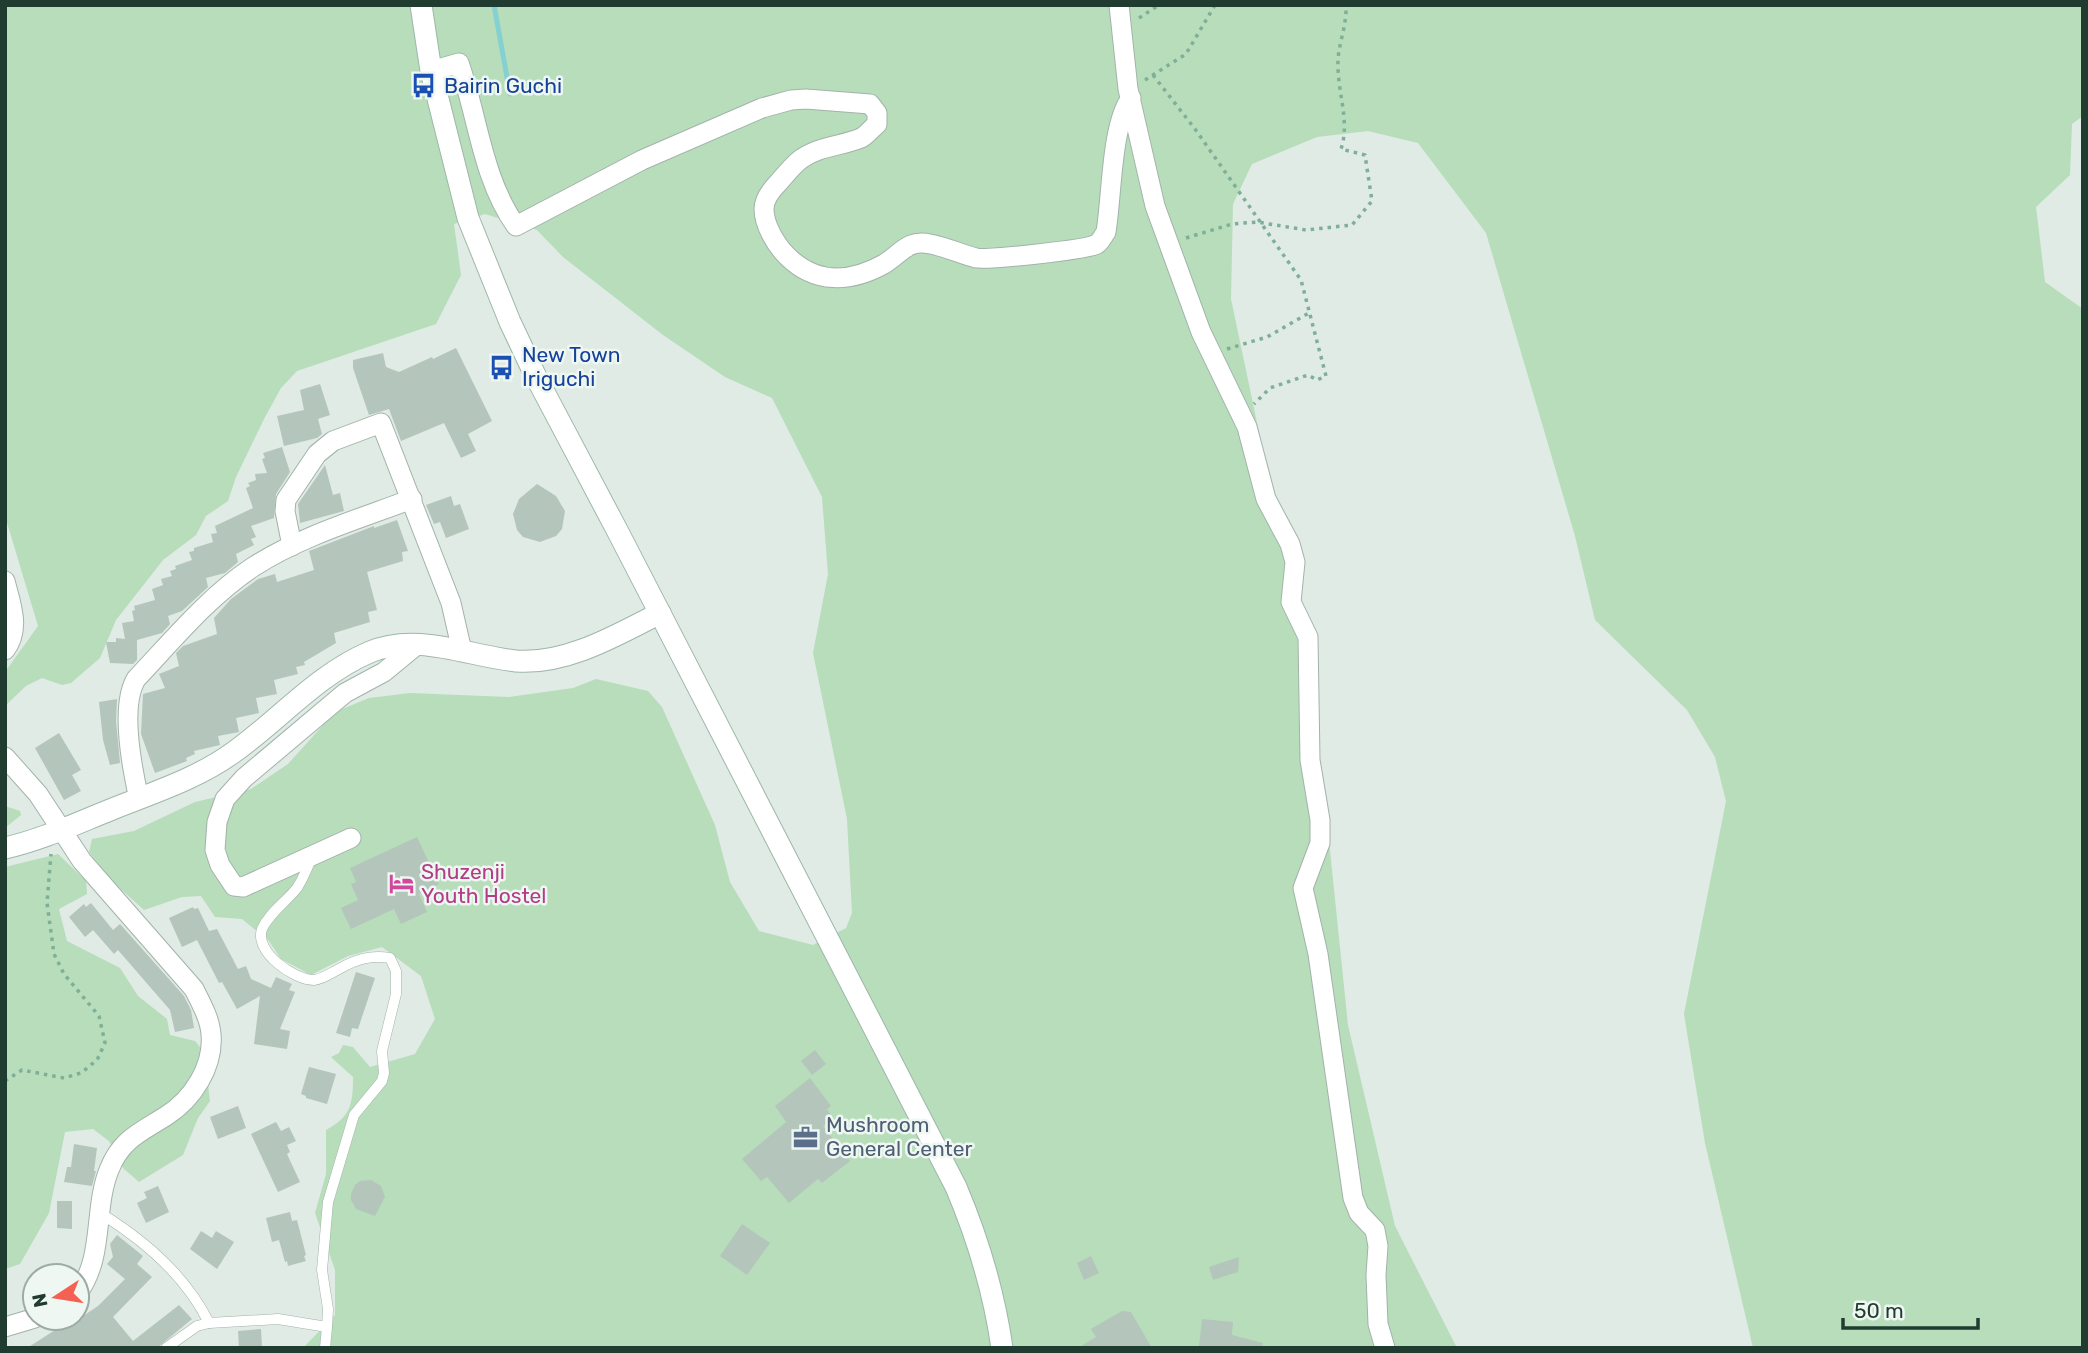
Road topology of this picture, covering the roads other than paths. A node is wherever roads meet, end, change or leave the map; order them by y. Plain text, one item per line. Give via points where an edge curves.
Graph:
1 (421, 5) edge
2 (1119, 5) edge
3 (431, 71) junction
4 (1129, 94) junction
5 (412, 499) junction
6 (292, 546) junction
7 (5, 581) edge
8 (660, 613) junction
9 (418, 644) junction
10 (5, 650) edge
11 (462, 651) junction
12 (5, 757) edge
13 (139, 799) junction
14 (62, 830) junction
15 (351, 838) dead end
16 (11, 846) edge
17 (312, 856) junction
18 (100, 1213) junction
19 (91, 1267) edge
20 (209, 1323) junction
21 (327, 1327) junction
22 (166, 1348) edge
23 (325, 1348) edge
24 (1002, 1348) edge
25 (1385, 1348) edge

1 - 3 street
2 - 4 street
3 - 4 street via 459,63 494,186 516,226 642,160 762,108 806,99 870,104 877,113 877,124 863,137 801,159 771,190 764,208 779,248 800,268 820,277 850,276 885,264 914,243 995,258 1083,250 1099,243 1106,232 1117,140
3 - 8 street via 468,218 505,310
4 - 25 street via 1168,244 1197,321 1247,427 1266,499 1293,553 1292,607 1308,636 1309,750 1320,820 1320,843 1303,888 1304,901 1320,967 1353,1198 1359,1213 1375,1230 1378,1246 1378,1324
5 - 6 street
5 - 6 street via 380,423 358,430 323,447 291,491 285,511
5 - 11 street via 452,603
6 - 13 street via 229,586 136,679 129,709
7 - 10 street via 14,615 14,636
8 - 11 street via 614,636 543,660 517,661
8 - 24 street via 956,1187 988,1278
9 - 11 street
9 - 13 street via 372,651 335,669 214,766
9 - 17 street via 384,672 345,693 225,799 215,849 234,886 243,887
12 - 14 street
13 - 14 street
14 - 16 street
14 - 18 street via 82,861 194,989 211,1034 201,1080 168,1115 127,1140 109,1169
15 - 17 street
17 - 21 lane via 296,888 261,933 269,956 314,980 355,960 390,958 397,980 382,1051 382,1082 354,1115 328,1202 322,1270
18 - 19 street
18 - 20 lane via 162,1261 184,1284
20 - 21 lane via 278,1320
20 - 22 lane
21 - 23 lane

